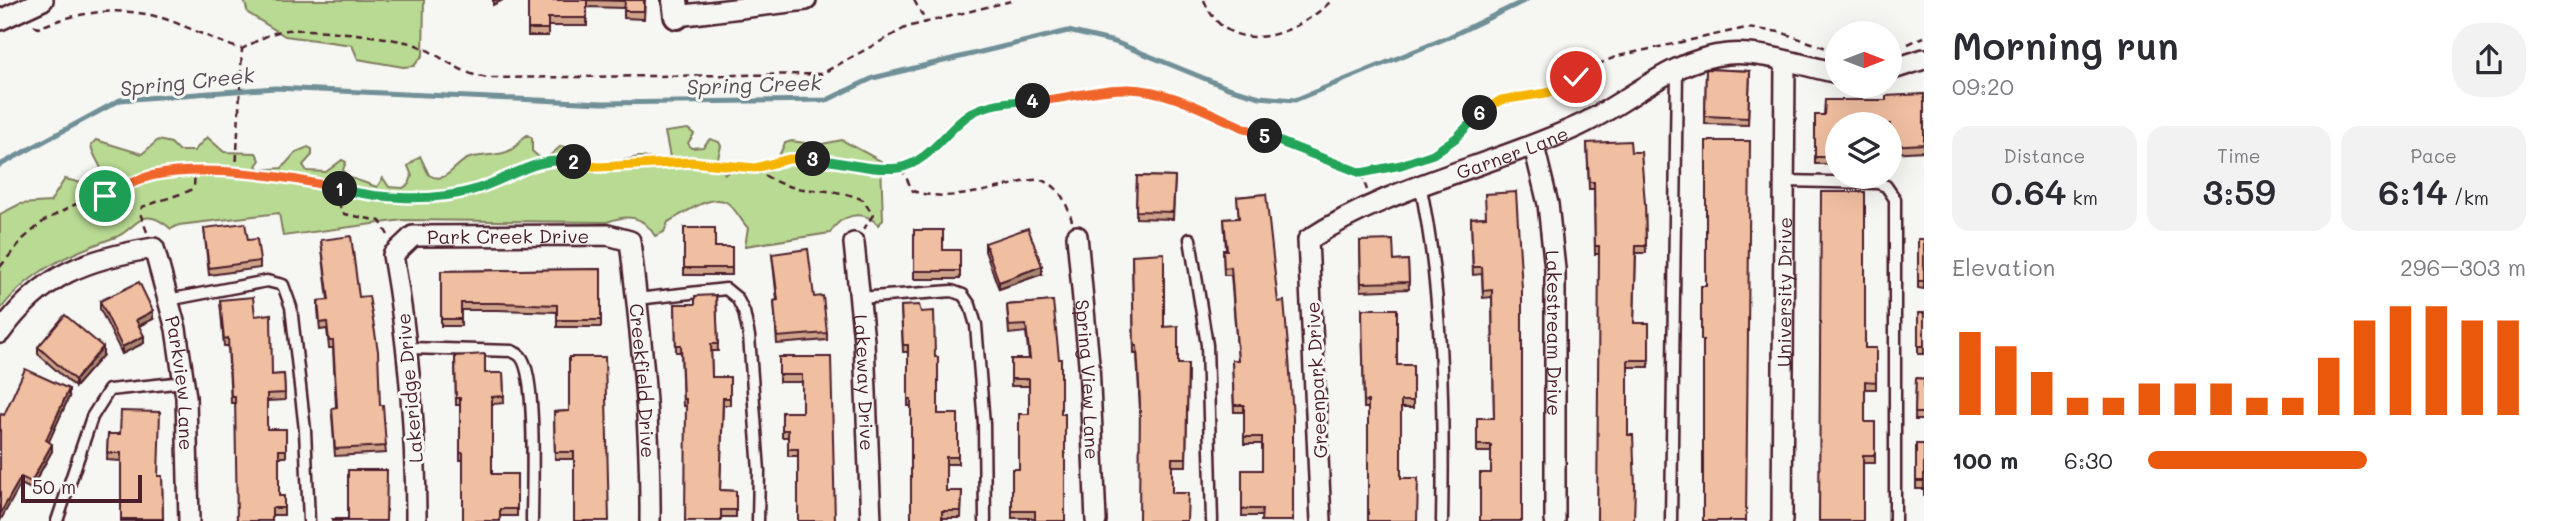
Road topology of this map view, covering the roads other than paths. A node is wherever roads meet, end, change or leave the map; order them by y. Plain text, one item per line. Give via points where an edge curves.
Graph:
1 (797, 1) edge
2 (34, 2) edge
3 (676, 8) edge
4 (0, 20) edge
5 (1924, 59) edge
6 (1785, 61) junction
7 (1902, 66) edge
8 (1677, 70) junction
9 (1825, 70) edge
10 (1534, 146) junction
11 (1784, 181) junction
12 (1420, 183) junction
13 (1077, 236) road end
14 (1189, 239) dead end
15 (1308, 240) joint
16 (630, 242) joint
17 (854, 243) road end
18 (393, 255) joint
19 (859, 298) junction
20 (637, 299) junction
21 (168, 300) junction
22 (0, 333) edge
23 (409, 348) junction
24 (184, 382) junction
25 (57, 521) edge
26 (189, 521) edge
27 (309, 521) edge
28 (416, 521) edge
29 (532, 521) edge
30 (650, 521) edge
31 (758, 521) edge
32 (871, 521) edge
33 (985, 521) edge
34 (1096, 521) edge
35 (1212, 521) edge
36 (1321, 521) edge
37 (1442, 521) edge
38 (1555, 521) edge
39 (1671, 521) edge
40 (1782, 521) edge
41 (1895, 521) edge

1 - 3 street
2 - 4 street
5 - 7 street
6 - 8 street, Garner Lane via 1759,54 1727,54
6 - 9 street, Garner Lane
6 - 11 street, University Drive
8 - 10 street, Garner Lane
8 - 39 lane
10 - 12 street, Garner Lane
10 - 38 street, Lakestream Drive via 1548,204 1555,269
11 - 40 street, University Drive
11 - 41 lane via 1878,183 1895,199
12 - 15 street, Garner Lane via 1372,203
12 - 37 lane via 1437,319
13 - 34 street, Spring View Lane via 1089,363
14 - 35 lane via 1208,345
15 - 36 street, Greenpark Drive
16 - 18 street, Park Creek Drive via 608,235 413,236
16 - 20 street, Creekfield Drive
17 - 19 street, Lakeway Drive
18 - 23 street, Lakeridge Drive
19 - 32 street, Lakeway Drive
19 - 33 lane via 952,291 963,295 970,305 976,325 984,424
20 - 30 street, Creekfield Drive via 649,444
20 - 31 lane via 726,289 737,298 749,336
21 - 22 street, Parkview Lane via 153,248 113,255 73,268 44,287 15,312
21 - 24 street, Parkview Lane
21 - 27 lane via 267,281 283,285 291,307 305,430
23 - 28 street, Lakeridge Drive
23 - 29 lane via 512,351 521,357 531,404
24 - 25 lane via 109,390 92,417
24 - 26 street, Parkview Lane

